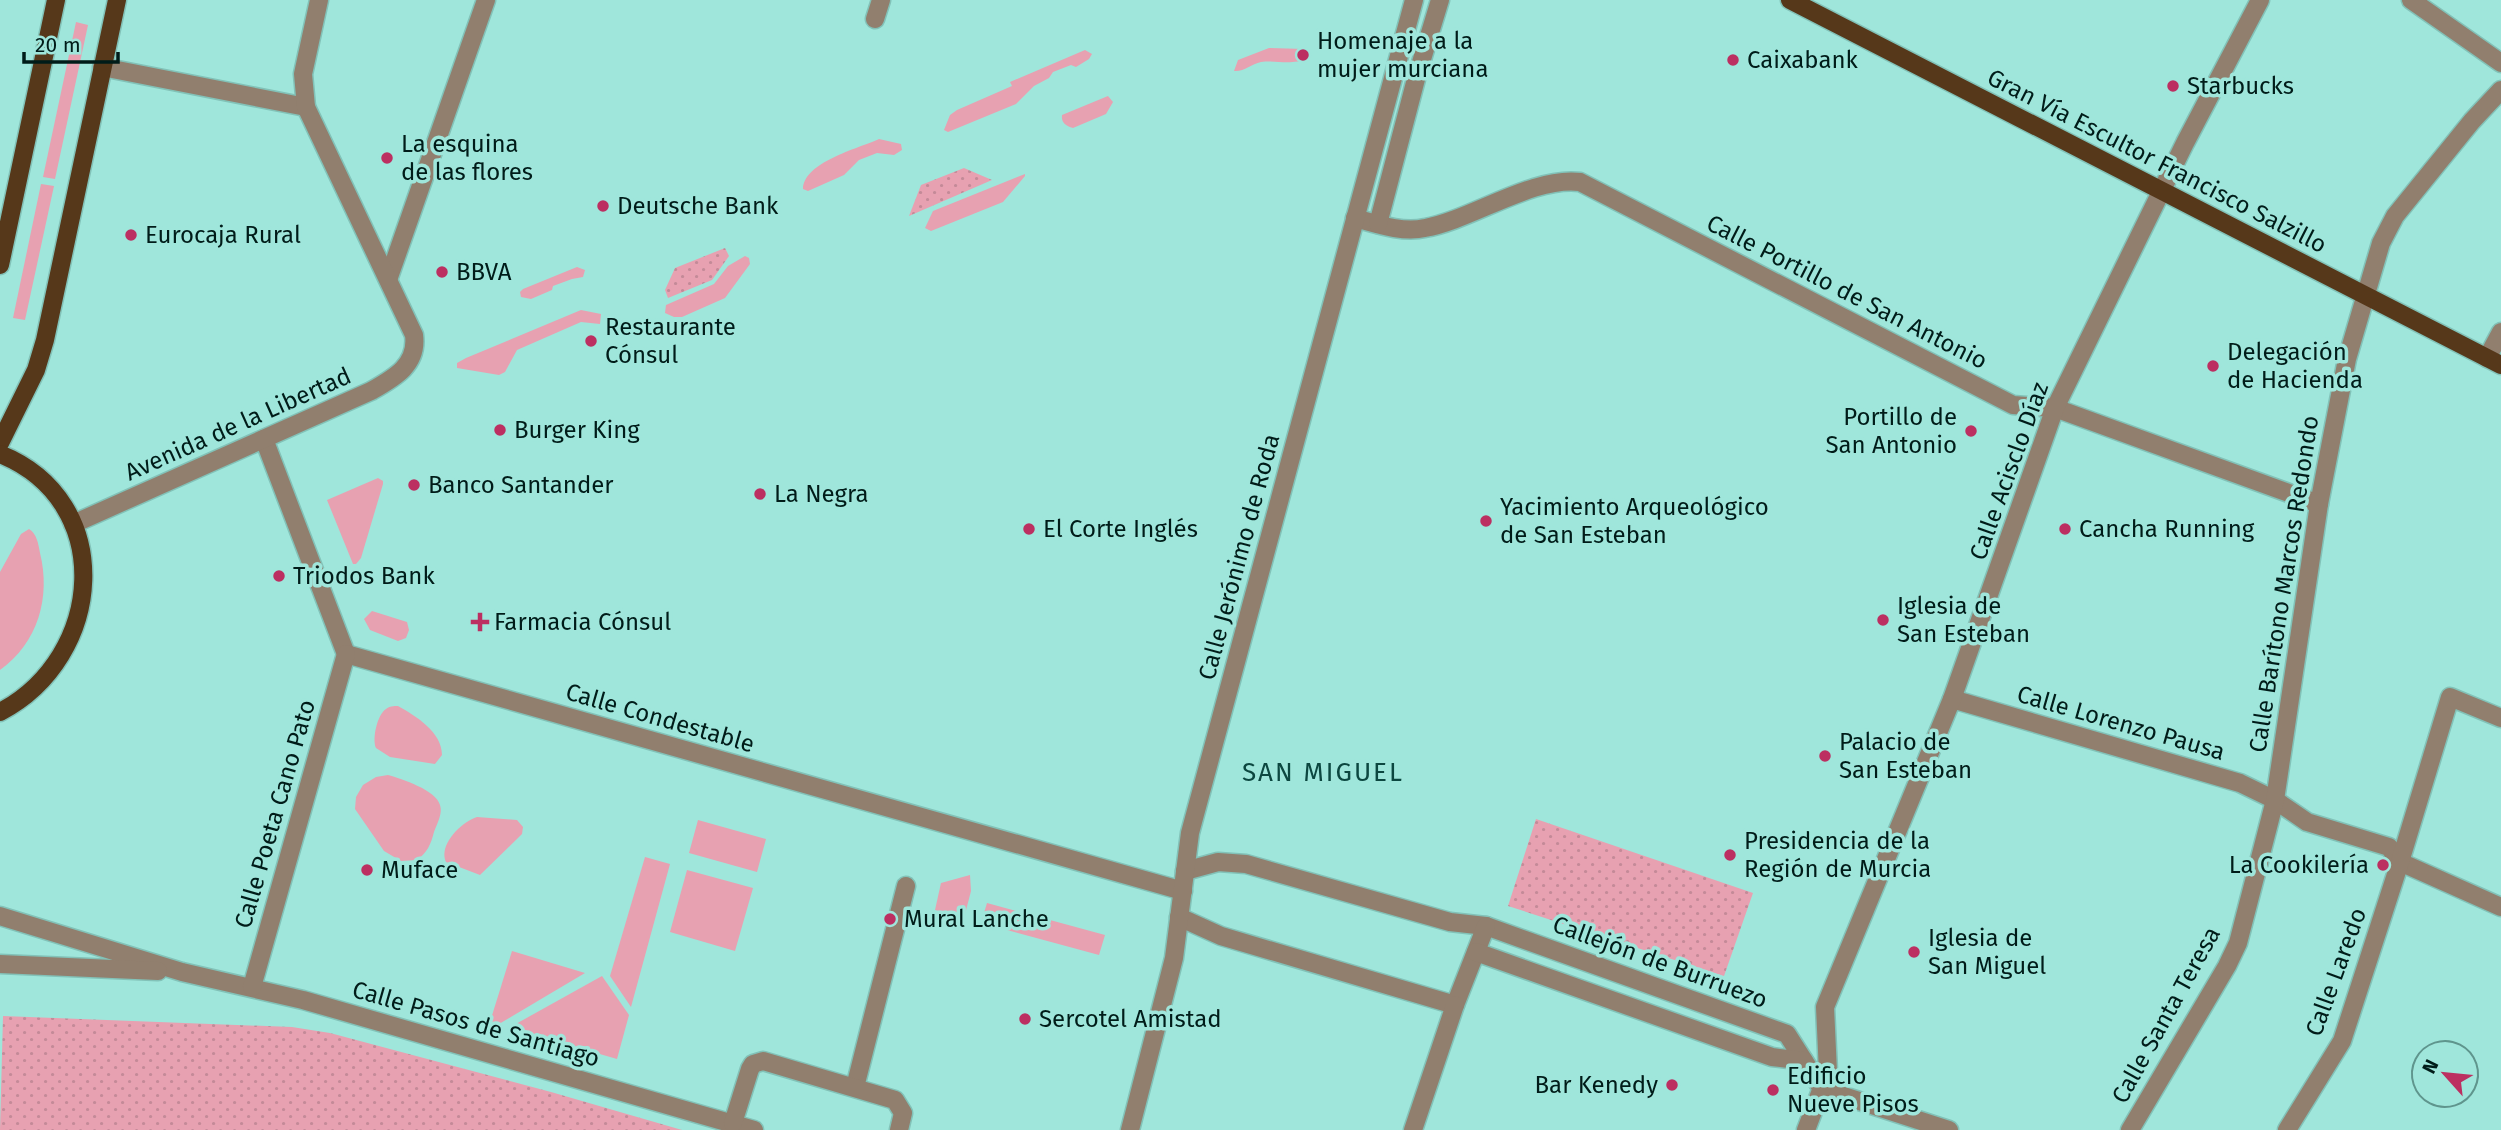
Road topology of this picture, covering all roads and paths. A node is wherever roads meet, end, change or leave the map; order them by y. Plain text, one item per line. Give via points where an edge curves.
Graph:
1 (56, 0) edge
2 (117, 0) edge
3 (319, 0) edge
4 (486, 0) edge
5 (881, 0) edge
6 (1414, 0) edge
7 (1440, 0) edge
8 (1790, 0) edge
9 (2260, 0) edge
10 (2411, 0) edge
11 (875, 19) dead end
12 (2501, 63) edge
13 (102, 67) junction
14 (2501, 90) edge
15 (306, 107) junction
16 (2162, 191) junction
17 (5, 218) edge
18 (1355, 218) junction
19 (1378, 224) junction
20 (0, 265) edge
21 (389, 277) junction
22 (2366, 295) junction
23 (2501, 332) edge
24 (2494, 361) edge
25 (2055, 408) junction
26 (264, 439) junction
27 (0, 443) edge
28 (0, 454) edge
29 (2319, 504) junction
30 (73, 524) junction
31 (346, 654) junction
32 (1952, 699) junction
33 (0, 712) edge
34 (2501, 718) edge
35 (2275, 800) junction
36 (2400, 862) junction
37 (1185, 871) junction
38 (906, 886) dead end
39 (1183, 891) junction
40 (2501, 907) edge
41 (0, 916) edge
42 (1179, 917) junction
43 (1486, 926) junction
44 (1476, 952) junction
45 (0, 964) edge
46 (182, 972) junction
47 (252, 987) junction
48 (1455, 1005) junction
49 (1804, 1061) junction
50 (855, 1087) junction
51 (1822, 1089) junction
52 (733, 1123) junction
53 (754, 1130) edge
54 (899, 1130) edge
55 (1130, 1130) edge
56 (1413, 1130) edge
57 (1806, 1130) edge
58 (1949, 1130) edge
59 (2130, 1130) edge
60 (2287, 1130) edge

1 - 17 main road
2 - 13 main road
3 - 15 street via 303,74
4 - 21 street
5 - 11 street
6 - 18 street, Calle Jerónimo de Roda
7 - 19 street
8 - 16 main road, Gran Vía Escultor Francisco Salzillo
9 - 16 street, Calle Acisclo Díaz
10 - 12 street
13 - 15 street
13 - 27 main road via 45,340 36,370
14 - 22 street, Calle Barítono Marcos Redondo via 2391,222
15 - 21 street
16 - 22 main road, Gran Vía Escultor Francisco Salzillo
16 - 25 street, Calle Acisclo Díaz
17 - 20 main road
18 - 19 street, Calle Portillo de San Antonio
18 - 37 street, Calle Jerónimo de Roda via 1190,832
19 - 25 street, Calle Portillo de San Antonio via 1425,228 1555,181 1580,182 2013,405
21 - 26 street, Avenida de la Libertad via 414,335 410,363 388,382
22 - 24 main road, Gran Vía Escultor Francisco Salzillo
22 - 29 street, Calle Barítono Marcos Redondo via 2347,359
23 - 24 street
25 - 29 street, Calle Portillo de San Antonio
25 - 32 street, Calle Acisclo Díaz
26 - 30 street, Avenida de la Libertad
26 - 31 street
28 - 30 main road via 24,465 48,485
29 - 35 street, Calle Barítono Marcos Redondo
30 - 33 main road via 83,590 73,636 49,675
31 - 39 street, Calle Condestable
31 - 47 street, Calle Poeta Cano Pato
32 - 35 street, Calle Lorenzo Pausa via 2240,783
32 - 51 street, Calle Acisclo Díaz via 1825,1007 1828,1072
34 - 36 street, Calle Laredo via 2450,697
35 - 36 street, Calle Lorenzo Pausa via 2307,822 2389,847
35 - 59 street, Calle Santa Teresa via 2238,943
36 - 40 street, Calle Lorenzo Pausa
36 - 60 street, Calle Laredo via 2342,1041
37 - 39 street, Calle Jerónimo de Roda
37 - 43 street, Callejón de Burruezo via 1218,862 1246,864 1450,922
38 - 50 street
39 - 42 street, Calle Jerónimo de Roda
41 - 46 street, Calle Pasos de Santiago
42 - 48 street via 1221,936
42 - 55 street, Calle Jerónimo de Roda via 1174,958
43 - 44 street
43 - 49 street, Callejón de Burruezo via 1787,1034
44 - 48 street
44 - 49 street, Callejón de Burruezo via 1772,1057
45 - 46 street, Calle Pasos de Santiago
46 - 47 street, Calle Pasos de Santiago
47 - 52 street, Calle Pasos de Santiago
48 - 56 street
49 - 51 street, Callejón de Burruezo
50 - 52 street via 758,1061 750,1069
50 - 54 street via 895,1101 902,1113
51 - 57 street, Calle Acisclo Díaz
51 - 58 street
52 - 53 street, Calle Pasos de Santiago

